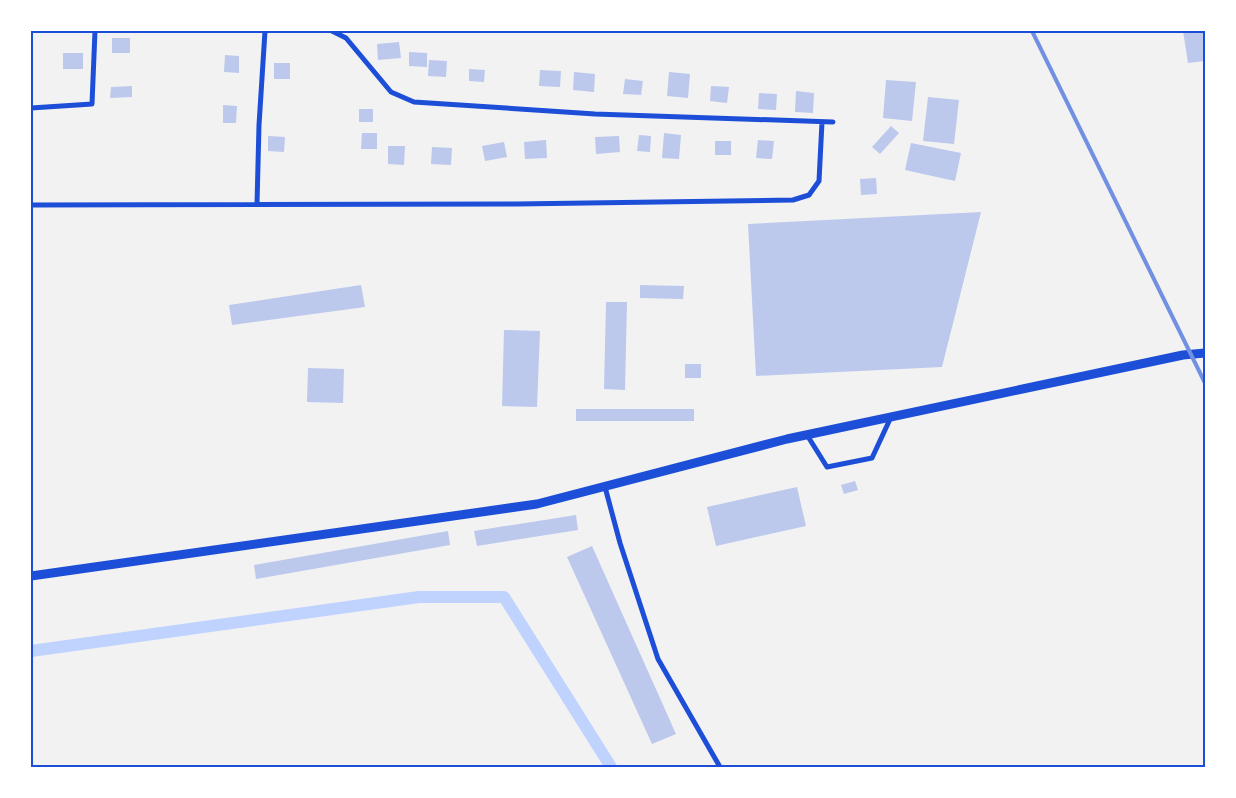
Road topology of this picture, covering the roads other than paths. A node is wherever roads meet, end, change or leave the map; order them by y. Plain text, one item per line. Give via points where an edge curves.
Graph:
1 (95, 31) edge
2 (265, 31) edge
3 (332, 31) edge
4 (31, 108) edge
5 (822, 122) junction
6 (834, 122) dead end
7 (257, 204) junction
8 (31, 206) edge
9 (1205, 353) edge
10 (891, 417) junction
11 (807, 435) junction
12 (605, 487) junction
13 (31, 576) edge
14 (720, 767) edge

1 - 4 street via 92,104
2 - 7 street
3 - 5 street via 346,38 391,92 414,102 594,114
5 - 6 street
5 - 7 street via 819,182 809,195 793,200
7 - 8 street
9 - 10 main road via 1183,354
10 - 11 main road
10 - 11 street via 872,458 828,466
11 - 12 main road
12 - 13 main road via 538,504
12 - 14 street via 658,659

